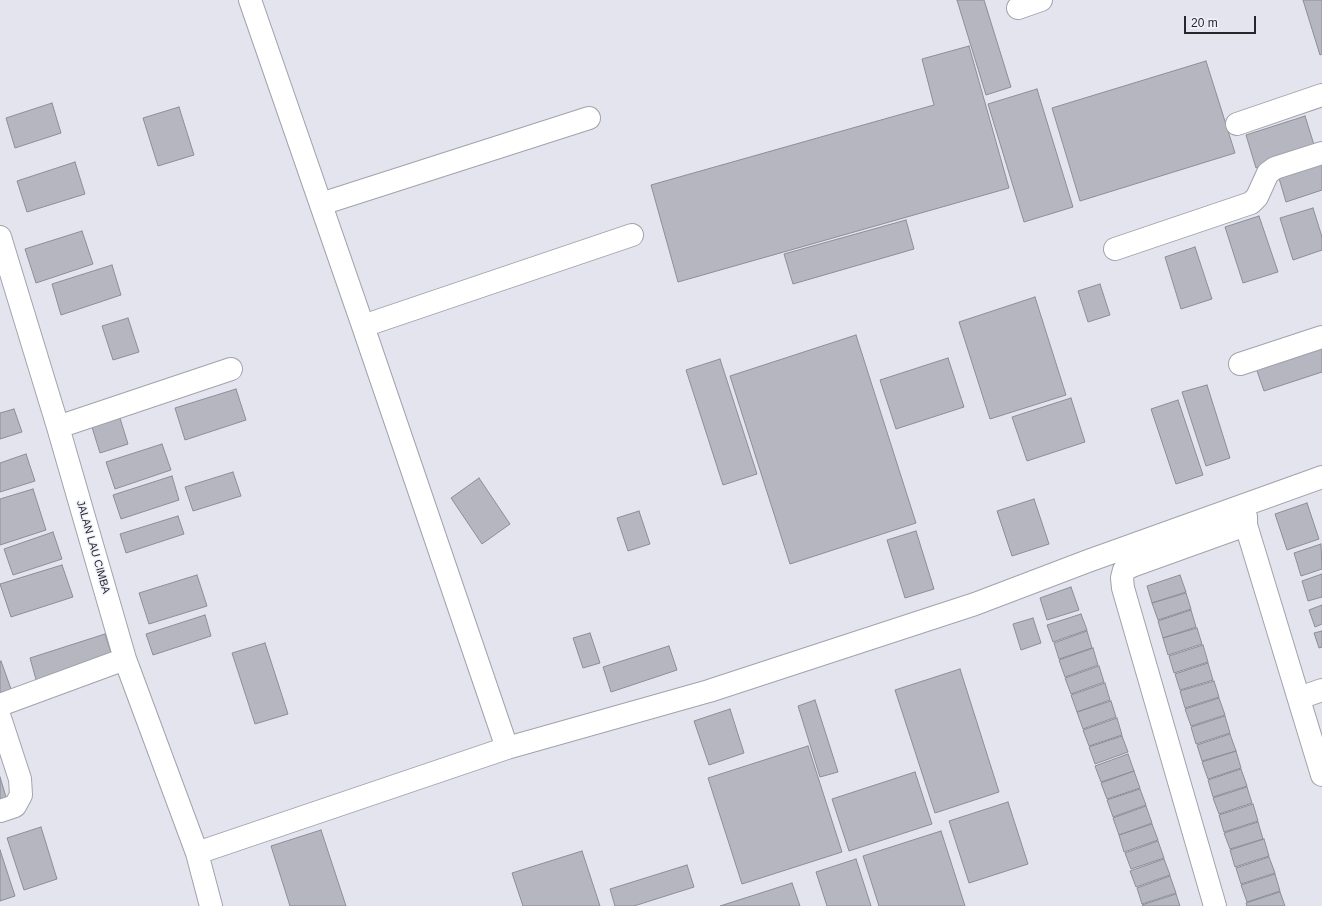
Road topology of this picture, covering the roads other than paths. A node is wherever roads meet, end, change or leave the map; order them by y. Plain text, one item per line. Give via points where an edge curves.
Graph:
1 (250, 0) edge
2 (1041, 0) edge
3 (1018, 8) dead end
4 (1322, 95) edge
5 (589, 118) dead end
6 (1237, 124) dead end
7 (1322, 153) edge
8 (321, 204) junction
9 (632, 235) dead end
10 (0, 237) edge
11 (1115, 249) dead end
12 (363, 326) junction
13 (1322, 337) edge
14 (1240, 364) dead end
15 (231, 369) dead end
16 (58, 427) junction
17 (1322, 477) edge
18 (125, 659) junction
19 (1322, 690) edge
20 (1299, 698) junction
21 (0, 705) edge
22 (0, 718) edge
23 (507, 748) junction
24 (1322, 774) edge
25 (0, 812) edge
26 (197, 854) junction
27 (211, 906) edge
28 (1215, 906) edge

1 - 8 street
2 - 3 street
4 - 6 street
5 - 8 street
7 - 11 street via 1275,168 1268,173 1257,197 1251,203
8 - 12 street
9 - 12 street
10 - 16 street, JALAN LAU CIMBA
12 - 23 street
13 - 14 street
15 - 16 street
16 - 18 street, JALAN LAU CIMBA
17 - 23 street via 975,604 708,691
18 - 21 street
18 - 26 street, JALAN LAU CIMBA
19 - 20 street
20 - 24 street
20 - 28 street via 1246,521 1124,570 1122,578 1125,596
22 - 25 street via 20,779 21,795 15,806
23 - 26 street
26 - 27 street, JALAN LAU CIMBA

